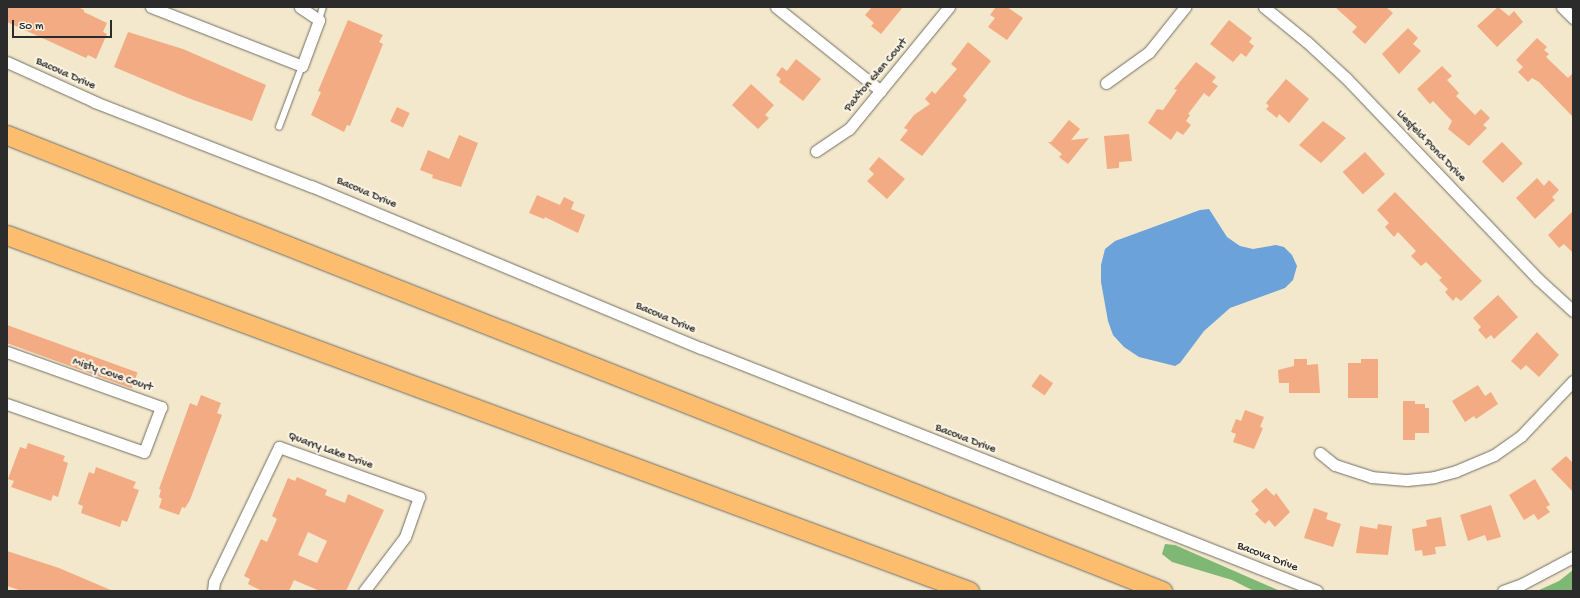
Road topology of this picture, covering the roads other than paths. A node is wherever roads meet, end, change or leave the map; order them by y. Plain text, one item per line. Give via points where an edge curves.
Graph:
1 (151, 7) edge
2 (300, 7) edge
3 (323, 7) edge
4 (776, 7) edge
5 (949, 7) edge
6 (1185, 7) edge
7 (1264, 7) edge
8 (1565, 8) edge
9 (1573, 18) edge
10 (319, 20) junction
11 (7, 62) edge
12 (302, 66) junction
13 (1106, 83) dead end
14 (881, 91) junction
15 (278, 127) dead end
16 (7, 135) edge
17 (816, 151) dead end
18 (7, 235) edge
19 (1573, 311) edge
20 (7, 352) edge
21 (1573, 381) edge
22 (7, 404) edge
23 (1320, 453) dead end
24 (1573, 557) edge
25 (213, 591) edge
26 (364, 591) edge
27 (969, 591) edge
28 (1162, 591) edge
29 (1316, 591) edge
30 (1503, 591) edge

1 - 12 street
2 - 10 street
3 - 10 lane
4 - 14 street
5 - 14 street, Paxton Glen Court
6 - 13 street via 1149,52
7 - 19 street, Liesfeld Pond Drive via 1346,78 1538,279
8 - 9 street
10 - 12 street
11 - 29 street, Bacova Drive via 95,102 311,186 859,412
12 - 15 lane
14 - 17 street, Paxton Glen Court via 849,129
16 - 28 highway
18 - 27 highway
20 - 22 street, Misty Cove Court via 161,407 144,452
21 - 23 street via 1521,436 1494,454 1456,471 1407,480 1377,478 1336,465
24 - 30 street via 1522,584
25 - 26 street, Quarry Lake Drive via 214,582 278,447 419,497 406,537

